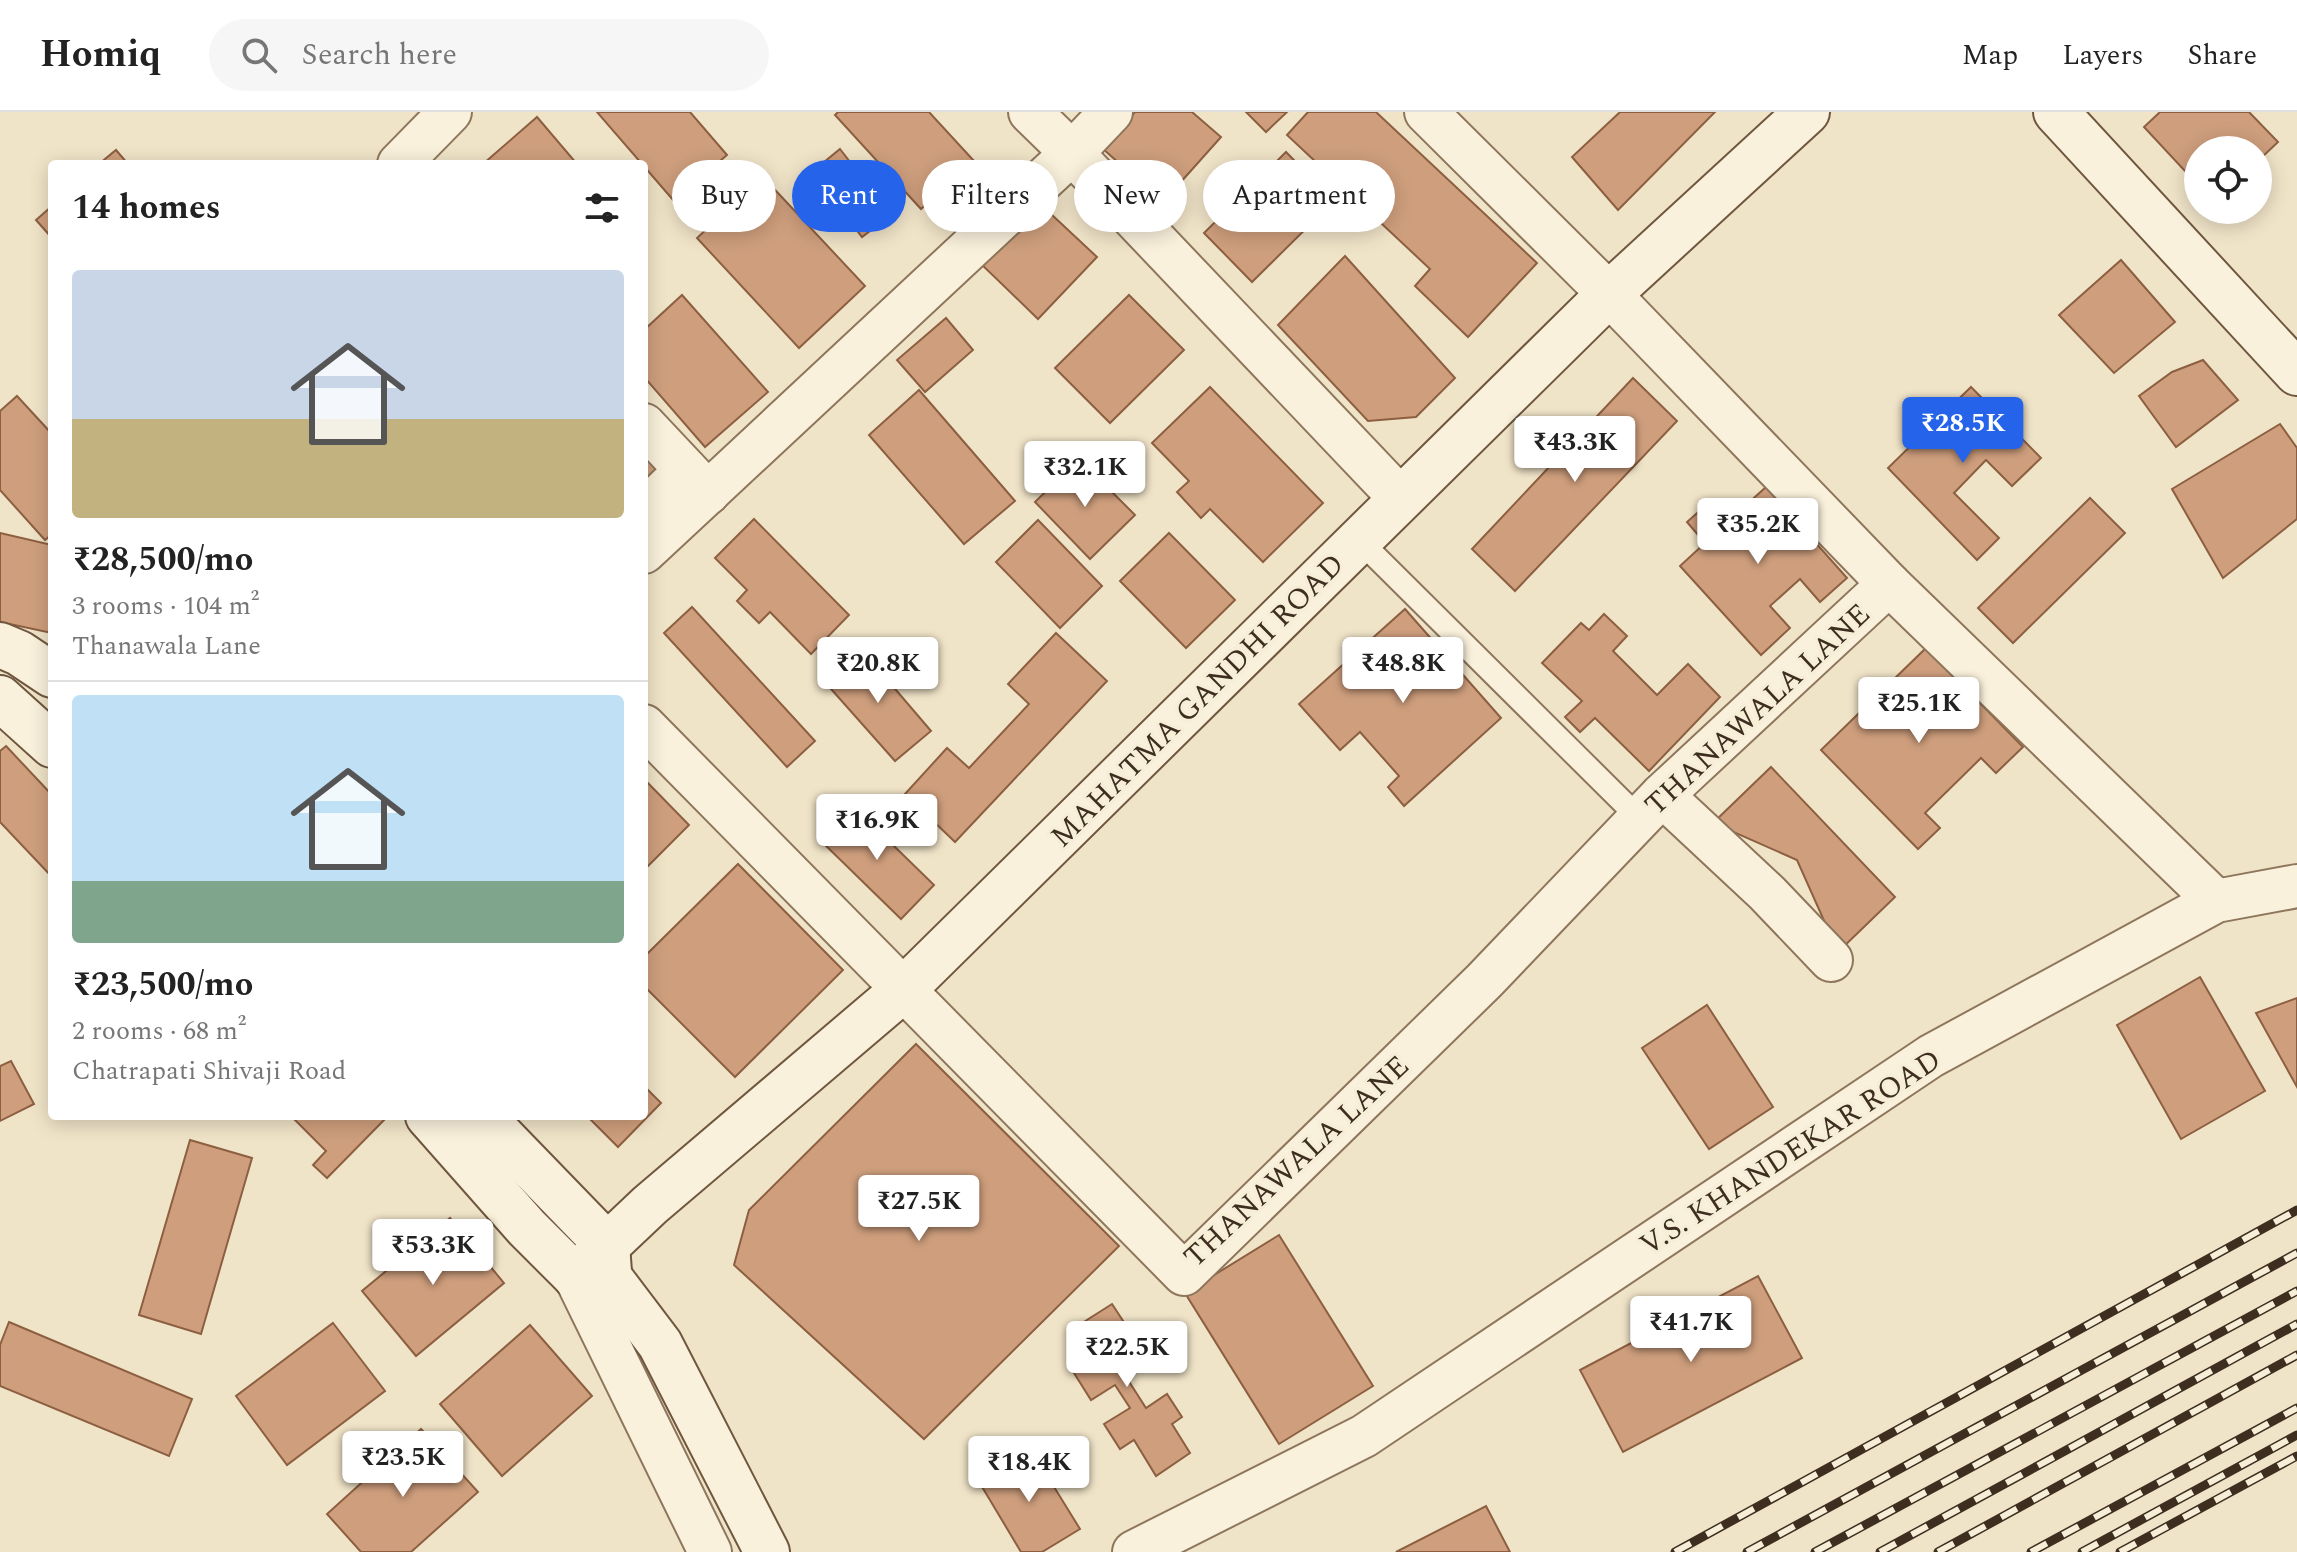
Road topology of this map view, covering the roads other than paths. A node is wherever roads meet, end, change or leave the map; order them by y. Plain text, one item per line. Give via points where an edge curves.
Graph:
1 (450, 112) edge
2 (1030, 112) edge
3 (1111, 112) edge
4 (1426, 112) edge
5 (1807, 112) edge
6 (2056, 112) edge
7 (1072, 153) junction
8 (403, 160) edge
9 (1609, 294) junction
10 (2297, 373) edge
11 (648, 429) edge
12 (697, 482) junction
13 (1401, 499) junction
14 (648, 507) dead end
15 (1359, 540) junction
16 (648, 547) edge
17 (1889, 584) junction
18 (0, 645) edge
19 (48, 672) edge
20 (0, 698) edge
21 (648, 730) edge
22 (48, 741) edge
23 (1651, 807) junction
24 (2297, 886) edge
25 (2216, 901) junction
26 (1831, 960) dead end
27 (904, 989) junction
28 (432, 1120) edge
29 (485, 1120) edge
30 (604, 1274) junction
31 (710, 1552) edge
32 (767, 1552) edge
33 (1134, 1552) edge

1 - 8 street
2 - 7 street
3 - 7 street
4 - 9 street, THANAWALA LANE
5 - 9 street, MAHATMA GANDHI ROAD
6 - 10 street
7 - 12 street
7 - 13 street
9 - 13 street, MAHATMA GANDHI ROAD
9 - 17 street, THANAWALA LANE
11 - 12 street
12 - 14 street
12 - 16 street
13 - 15 street, MAHATMA GANDHI ROAD
15 - 23 lane
15 - 27 street, MAHATMA GANDHI ROAD
17 - 23 street, THANAWALA LANE
17 - 25 street, THANAWALA LANE
18 - 19 street
20 - 22 street
21 - 27 street, THANAWALA LANE
23 - 26 street via 1767,893
23 - 27 street, THANAWALA LANE via 1484,981 1184,1274
24 - 25 street, V.S. KHANDEKAR ROAD
25 - 33 street, V.S. KHANDEKAR ROAD via 1931,1056 1364,1436
27 - 30 street, MAHATMA GANDHI ROAD via 650,1205
28 - 30 street via 527,1228
29 - 30 street
30 - 31 street
30 - 32 street via 660,1344

